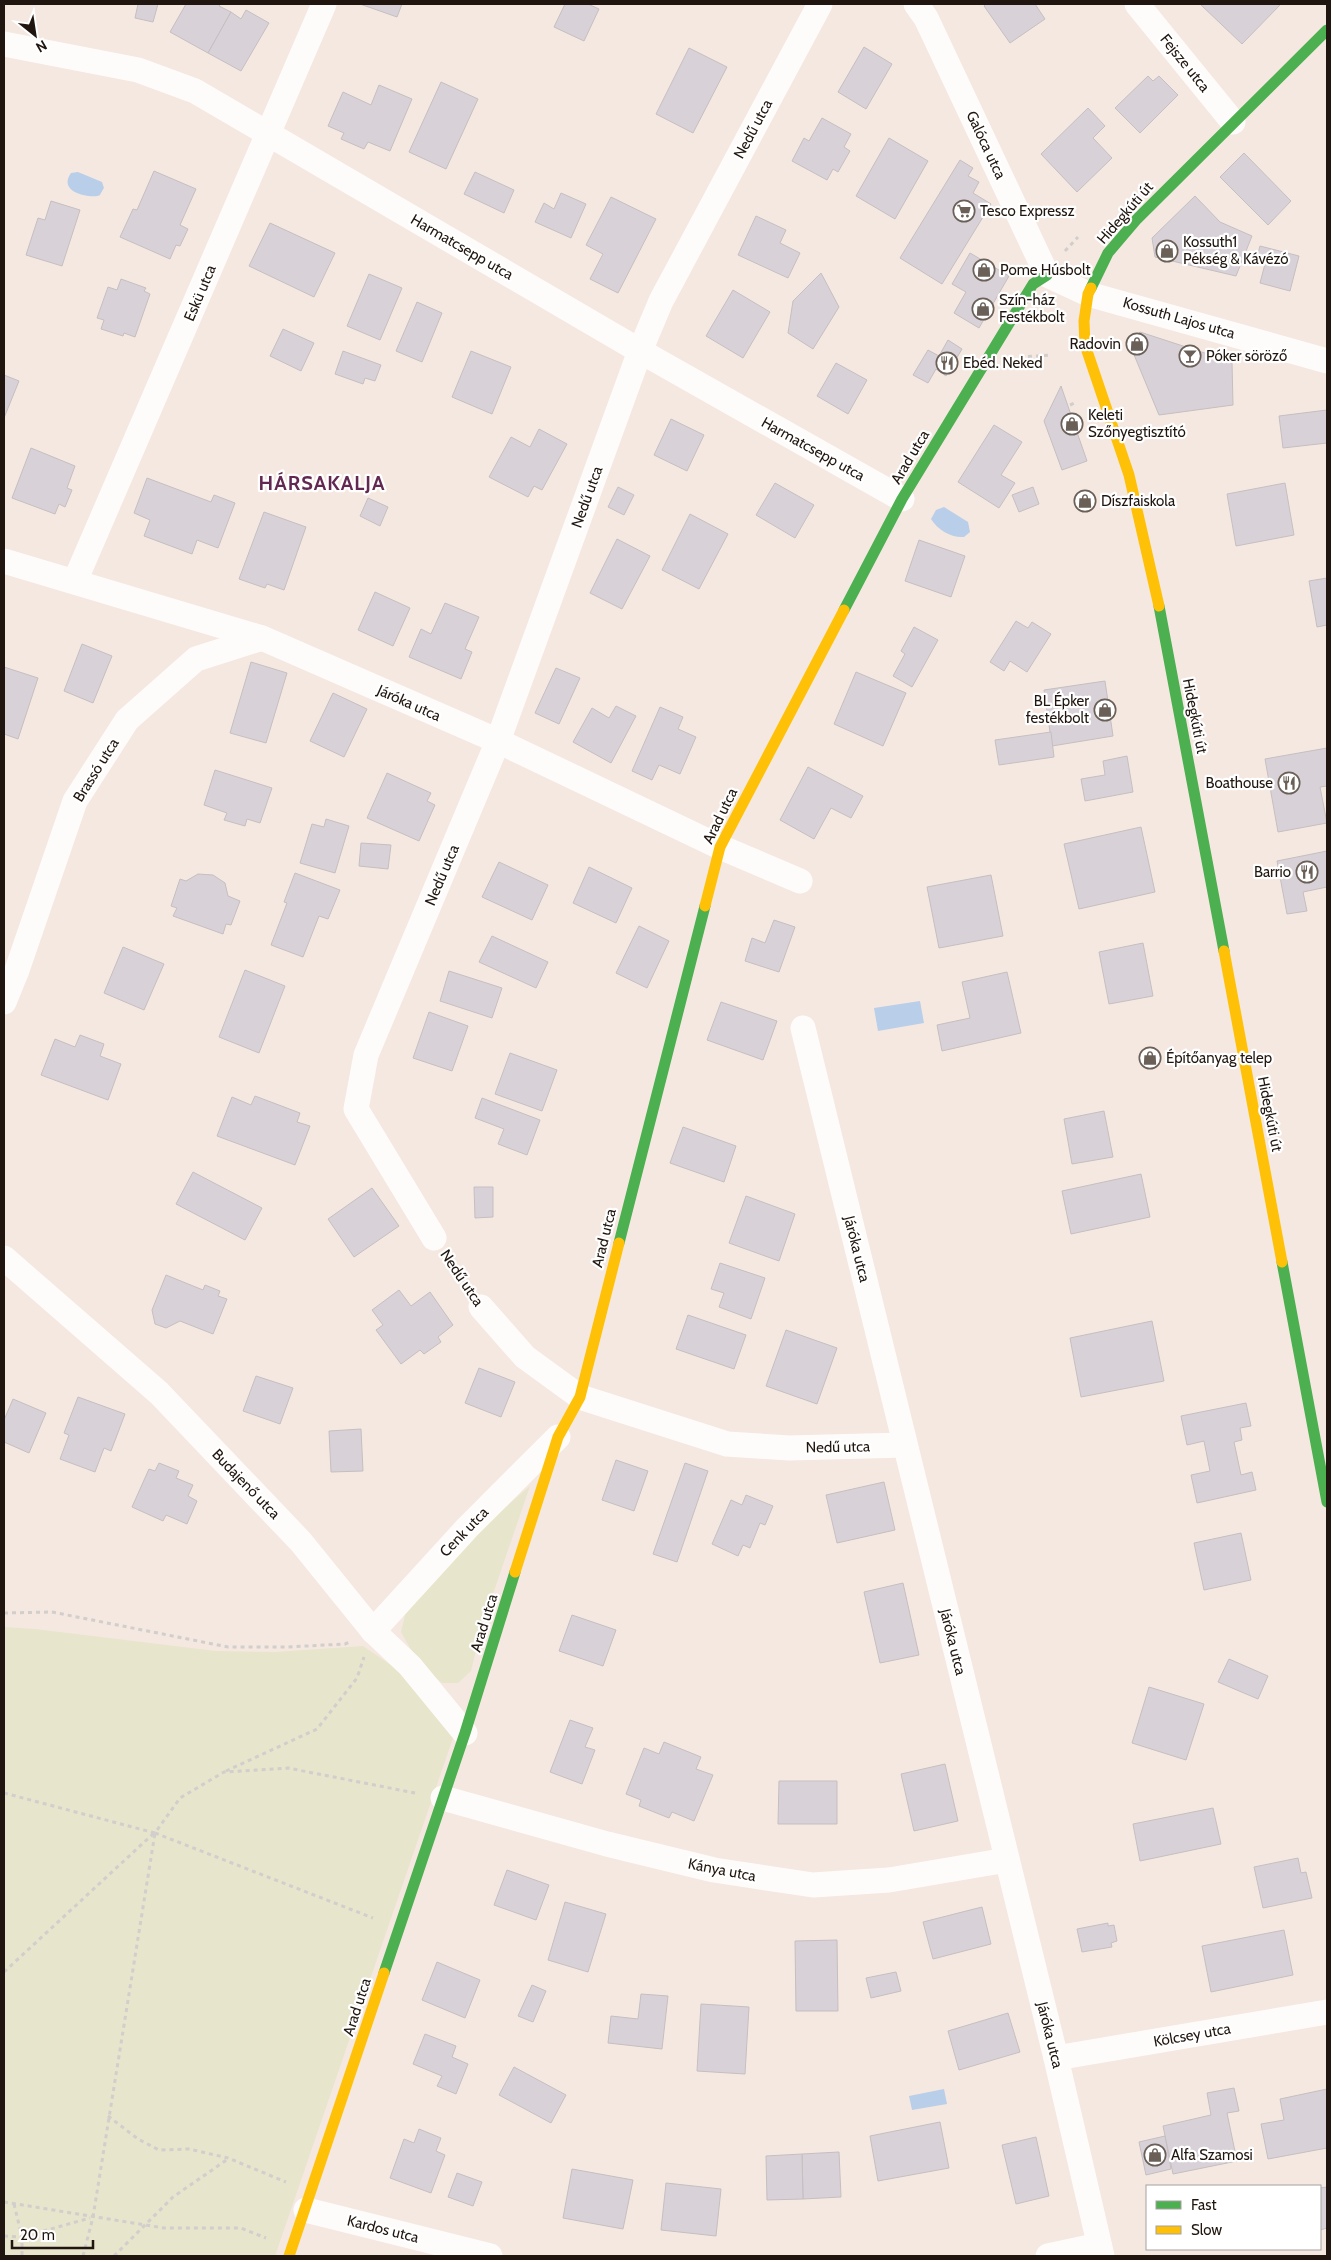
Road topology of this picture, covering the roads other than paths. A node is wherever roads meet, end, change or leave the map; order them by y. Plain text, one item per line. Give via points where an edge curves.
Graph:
1 (324, 4) edge
2 (820, 4) edge
3 (916, 4) edge
4 (1137, 4) edge
5 (1327, 30) edge
6 (4, 44) edge
7 (1233, 122) junction
8 (269, 133) junction
9 (1047, 275) junction
10 (1088, 294) junction
11 (640, 351) junction
12 (1327, 361) edge
13 (902, 499) junction
14 (4, 561) edge
15 (75, 581) junction
16 (262, 638) junction
17 (498, 741) junction
18 (720, 847) junction
19 (800, 881) dead end
20 (4, 1002) edge
21 (803, 1028) dead end
22 (434, 1238) road end
23 (4, 1258) edge
24 (481, 1307) road end
25 (580, 1397) junction
26 (558, 1438) junction
27 (905, 1445) junction
28 (1327, 1502) edge
29 (373, 1631) junction
30 (465, 1733) junction
31 (443, 1798) junction
32 (1007, 1860) junction
33 (1327, 2012) edge
34 (1056, 2058) junction
35 (309, 2202) junction
36 (1100, 2250) edge
37 (290, 2252) edge
38 (490, 2256) edge
39 (1048, 2256) edge

1 - 8 street, Eskü utca
2 - 11 street, Nedű utca via 661,301
3 - 9 street, Galóca utca via 939,44
4 - 7 street, Fejsze utca
5 - 7 street, Hidegkúti út
6 - 8 street, Harmatcsepp utca via 138,70 195,91
7 - 10 street, Hidegkúti út via 1108,253
8 - 11 street, Harmatcsepp utca
8 - 15 street, Eskü utca
9 - 10 street
9 - 13 street, Arad utca via 1034,284
10 - 12 street, Kossuth Lajos utca
10 - 28 street, Hidegkúti út via 1085,345 1129,475 1142,525
11 - 13 street, Harmatcsepp utca
11 - 17 street, Nedű utca
13 - 18 street, Arad utca
14 - 15 street, Járóka utca
15 - 16 street, Járóka utca
16 - 17 street, Járóka utca
16 - 20 street, Brassó utca via 196,660 128,720 74,801
17 - 18 street, Járóka utca
17 - 22 street, Nedű utca via 366,1055 356,1109
18 - 19 street, Járóka utca
18 - 25 street, Arad utca
21 - 27 street, Járóka utca
23 - 29 street, Budajenő utca via 159,1393 301,1542
24 - 25 street, Nedű utca via 525,1357
25 - 26 street, Arad utca
25 - 27 street, Nedű utca via 727,1444 789,1448
26 - 29 street, Cenk utca via 467,1528
26 - 30 street, Arad utca
27 - 32 street, Járóka utca
29 - 30 street, Budajenő utca via 410,1666
30 - 31 street, Arad utca
31 - 32 street, Kánya utca via 714,1870 813,1885 889,1880
31 - 35 street, Arad utca
32 - 34 street, Járóka utca
33 - 34 street, Kölcsey utca
34 - 36 street, Járóka utca
35 - 37 street, Arad utca
35 - 38 street, Kardos utca
36 - 39 street

